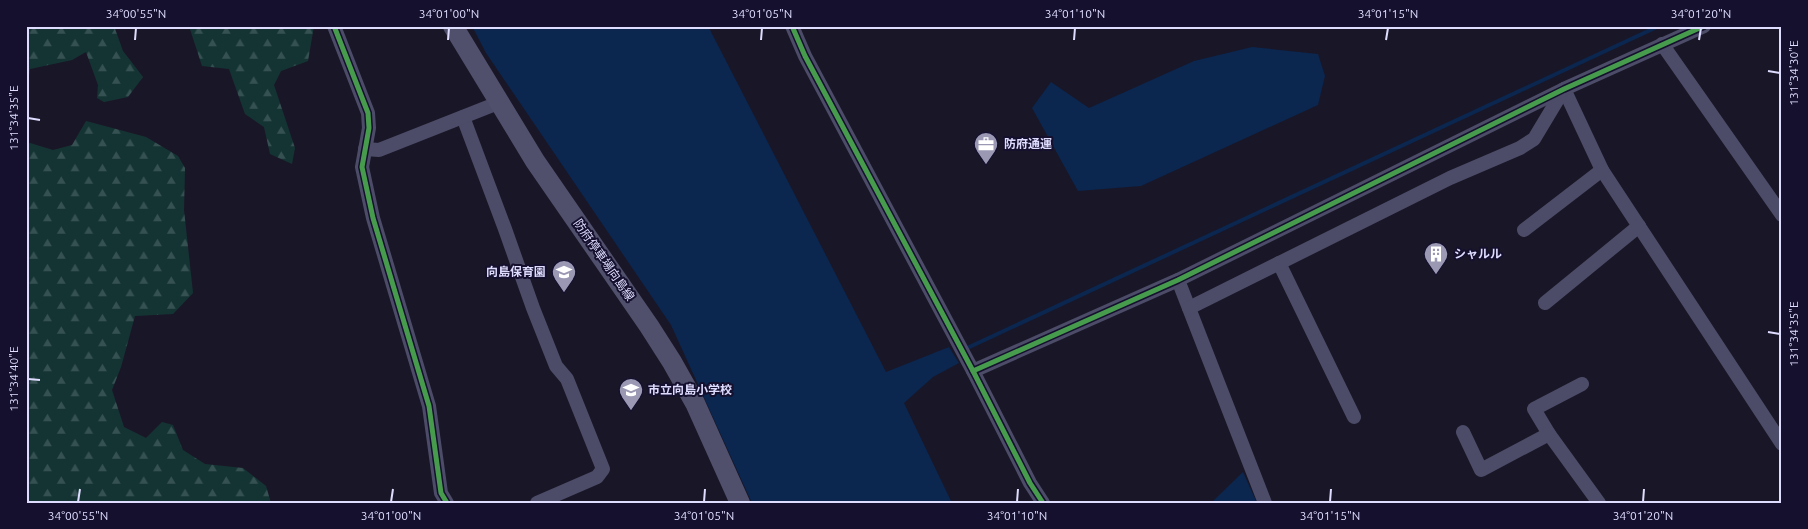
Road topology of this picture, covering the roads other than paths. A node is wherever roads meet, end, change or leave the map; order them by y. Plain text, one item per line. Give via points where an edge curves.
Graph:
1 (334, 26) edge
2 (453, 26) edge
3 (792, 26) edge
4 (1704, 26) edge
5 (1662, 44) junction
6 (1564, 89) junction
7 (498, 103) junction
8 (463, 117) junction
9 (365, 149) junction
10 (1602, 170) junction
11 (1782, 215) edge
12 (1639, 226) junction
13 (1524, 230) dead end
14 (1280, 263) junction
15 (1178, 280) junction
16 (1545, 303) dead end
17 (1188, 308) junction
18 (973, 372) junction
19 (1582, 384) dead end
20 (1354, 417) dead end
21 (1463, 432) dead end
22 (1549, 434) junction
23 (1782, 444) edge
24 (447, 503) edge
25 (537, 503) edge
26 (740, 503) edge
27 (1043, 503) edge
28 (1265, 503) edge
29 (1599, 503) edge

1 - 9 street via 368,113
2 - 7 main road, 防府停車場向島線
3 - 18 street
4 - 5 street
5 - 6 street
5 - 11 street
6 - 10 street
6 - 14 street via 1534,139 1527,144 1450,178
6 - 15 street
7 - 8 street
7 - 26 main road, 防府停車場向島線 via 672,362 695,403
8 - 9 street via 379,150
8 - 25 street via 536,316 556,366 566,379 602,469 597,477
9 - 24 street via 362,167 429,406 441,493
10 - 12 street
10 - 13 street
12 - 16 street
12 - 23 street
14 - 17 street
14 - 20 street
15 - 17 street
15 - 18 street
17 - 28 street
18 - 27 street via 1030,484
19 - 22 street via 1534,410
21 - 22 street via 1481,470
22 - 29 street

